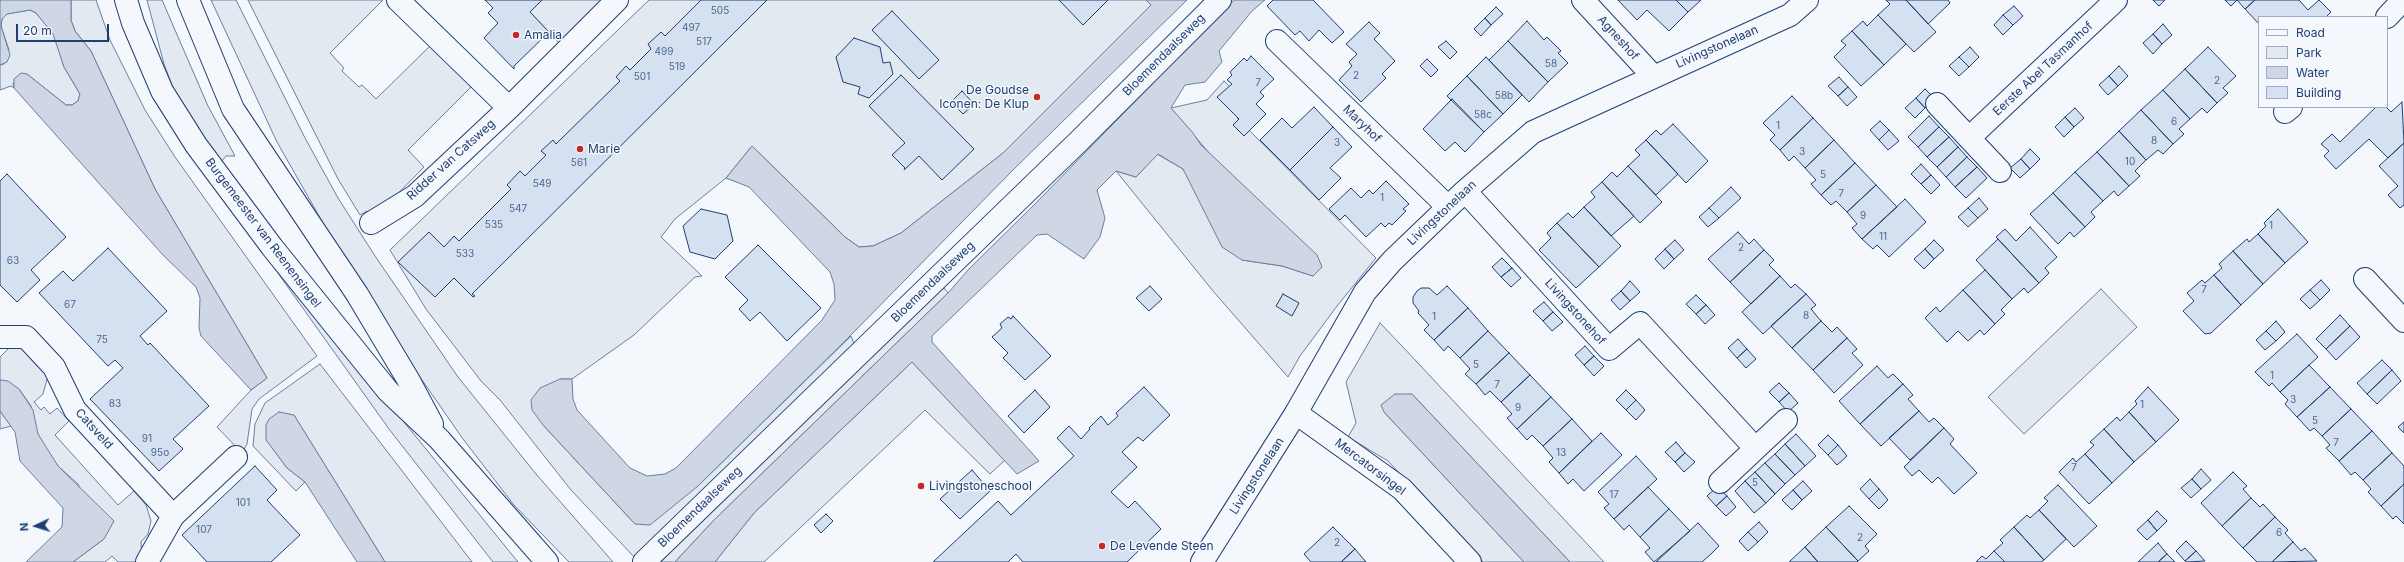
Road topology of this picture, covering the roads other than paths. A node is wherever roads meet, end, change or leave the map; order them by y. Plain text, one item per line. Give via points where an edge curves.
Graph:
1 (126, 0) edge
2 (188, 0) edge
3 (398, 0) edge
4 (617, 0) edge
5 (1220, 0) edge
6 (1583, 0) edge
7 (1807, 0) edge
8 (2116, 0) edge
9 (2403, 0) edge
10 (2388, 16) edge
11 (1277, 41) dead end
12 (1652, 76) junction
13 (1937, 104) dead end
14 (509, 108) junction
15 (1969, 138) junction
16 (2000, 171) dead end
17 (1465, 191) junction
18 (1448, 207) junction
19 (371, 223) dead end
20 (2365, 279) dead end
21 (2404, 320) edge
22 (0, 337) edge
23 (1296, 413) junction
24 (1786, 420) dead end
25 (439, 439) junction
26 (1755, 448) junction
27 (236, 457) dead end
28 (1720, 482) dead end
29 (174, 516) junction
30 (147, 562) edge
31 (547, 562) edge
32 (644, 562) edge
33 (1202, 562) edge
34 (1470, 562) edge

1 - 25 street, Burgemeester van Reenensingel via 162,91 196,145 272,247 373,373 388,391
2 - 25 street, Burgemeester van Reenensingel via 233,109 356,294 409,381
3 - 14 street
4 - 14 street, Ridder van Catsweg
5 - 32 street, Bloemendaalseweg via 1078,142
6 - 12 street, Agneshof
7 - 12 street, Livingstonelaan via 1790,15
8 - 15 street, Eerste Abel Tasmanhof
9 - 10 street
11 - 18 street, Maryhof
12 - 17 street, Livingstonelaan via 1533,132
13 - 15 street
14 - 19 street, Ridder van Catsweg via 415,196
15 - 16 street
17 - 18 street, Livingstonelaan
17 - 26 street, Livingstonehof via 1609,348 1640,323
18 - 23 street, Livingstonelaan via 1392,260 1365,292
20 - 21 street
22 - 29 street, Catsveld via 26,337 54,368 75,410
23 - 33 street, Livingstonelaan
23 - 34 street, Mercatorsingel via 1402,489
24 - 26 street
25 - 31 street, Burgemeester van Reenensingel
26 - 28 street
27 - 29 street
29 - 30 street

